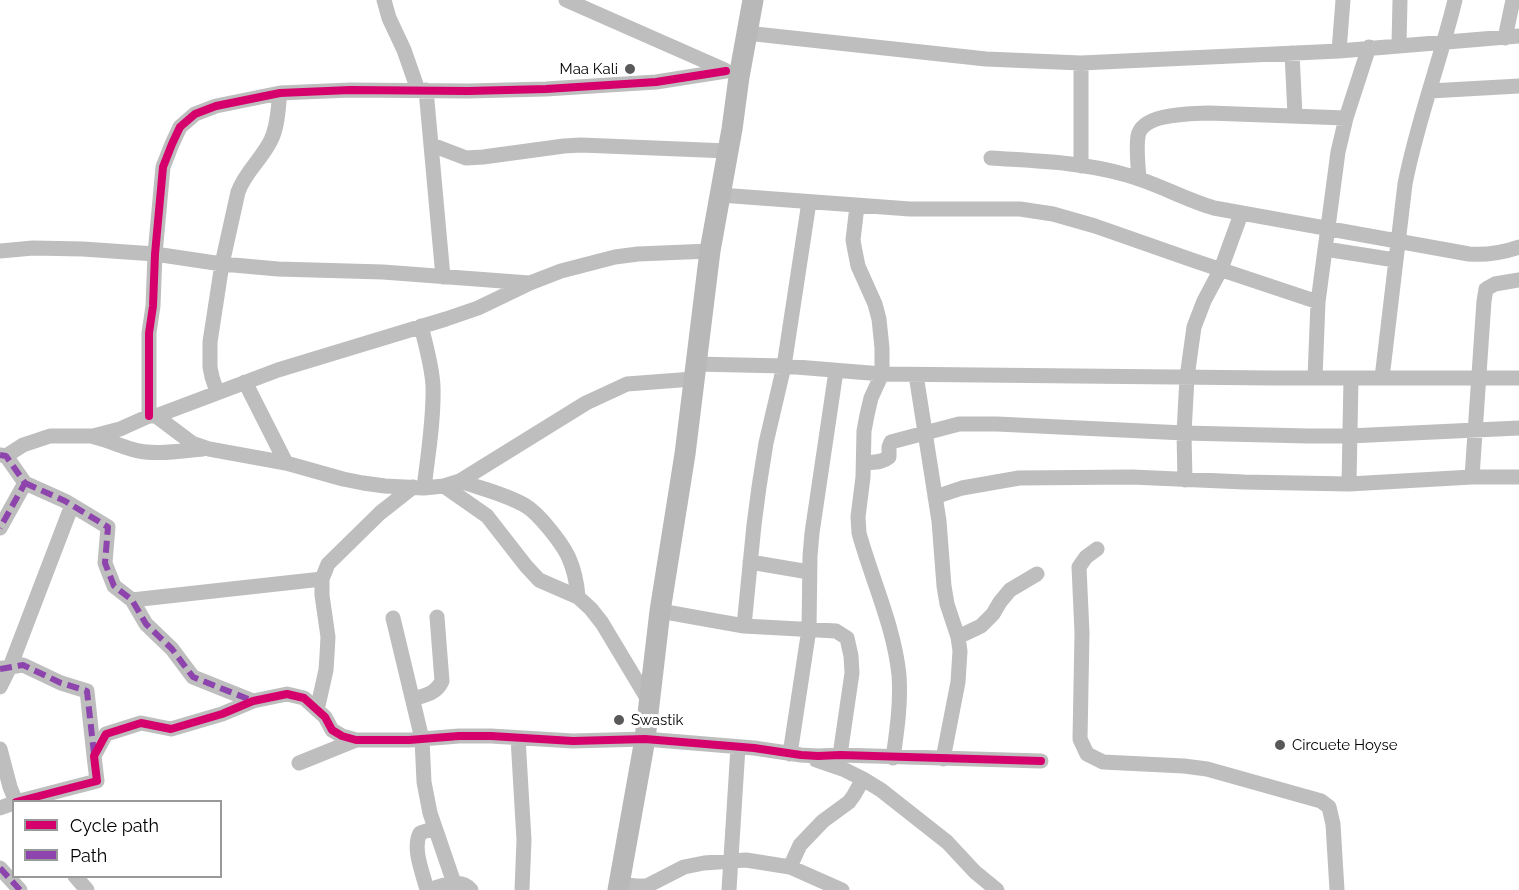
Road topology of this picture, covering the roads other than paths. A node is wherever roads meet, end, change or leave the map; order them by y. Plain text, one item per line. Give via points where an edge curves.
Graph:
1 (384, 0) edge
2 (568, 0) edge
3 (753, 0) edge
4 (1343, 0) edge
5 (1400, 0) edge
6 (1455, 0) edge
7 (1512, 0) edge
8 (746, 33) junction
9 (1512, 37) edge
10 (1444, 42) junction
11 (1399, 45) junction
12 (1369, 48) junction
13 (1340, 51) junction
14 (1292, 53) junction
15 (1082, 63) junction
16 (732, 74) junction
17 (1519, 86) edge
18 (422, 90) junction
19 (1430, 91) junction
20 (280, 93) junction
21 (1295, 115) junction
22 (1346, 118) junction
23 (432, 144) junction
24 (728, 151) junction
25 (991, 158) dead end
26 (1081, 166) junction
27 (1138, 178) junction
28 (720, 195) junction
29 (809, 202) junction
30 (857, 206) junction
31 (1241, 214) junction
32 (1327, 228) junction
33 (1397, 241) junction
34 (1519, 247) edge
35 (1325, 249) junction
36 (710, 250) junction
37 (0, 251) edge
38 (155, 254) junction
39 (1395, 260) junction
40 (222, 264) junction
41 (1221, 269) junction
42 (443, 277) junction
43 (1519, 280) edge
44 (530, 283) junction
45 (1318, 302) junction
46 (421, 327) junction
47 (784, 366) junction
48 (694, 371) junction
49 (836, 371) junction
50 (882, 374) junction
51 (916, 375) junction
52 (1187, 377) junction
53 (1315, 378) junction
54 (1351, 378) junction
55 (1382, 378) junction
56 (1478, 378) junction
57 (1519, 378) edge
58 (245, 382) junction
59 (217, 392) junction
60 (152, 416) junction
61 (1519, 428) edge
62 (1475, 431) junction
63 (925, 433) junction
64 (1184, 433) junction
65 (93, 436) junction
66 (1349, 436) junction
67 (209, 449) junction
68 (3, 456) edge
69 (286, 463) junction
70 (864, 463) junction
71 (1472, 477) junction
72 (1519, 477) edge
73 (1185, 480) junction
74 (460, 481) junction
75 (25, 483) junction
76 (1349, 484) junction
77 (444, 486) junction
78 (418, 487) junction
79 (935, 497) junction
80 (72, 505) junction
81 (0, 528) edge
82 (1097, 549) dead end
83 (750, 562) junction
84 (809, 572) junction
85 (1037, 574) dead end
86 (322, 579) junction
87 (578, 597) junction
88 (132, 600) junction
89 (660, 611) junction
90 (437, 617) dead end
91 (393, 618) dead end
92 (744, 626) junction
93 (809, 629) junction
94 (958, 636) junction
95 (5, 668) edge
96 (0, 687) edge
97 (413, 699) junction
98 (253, 700) junction
99 (650, 703) junction
100 (317, 710) junction
101 (518, 738) junction
102 (423, 739) junction
103 (645, 739) junction
104 (356, 740) junction
105 (738, 747) junction
106 (0, 749) edge
107 (796, 754) junction
108 (840, 755) junction
109 (94, 756) junction
110 (893, 758) junction
111 (943, 759) junction
112 (1041, 761) dead end
113 (300, 763) dead end
114 (863, 778) junction
115 (15, 800) edge
116 (24, 800) edge
117 (435, 828) junction
118 (731, 861) junction
119 (790, 867) junction
120 (0, 868) edge
121 (77, 878) edge
122 (454, 883) junction
123 (619, 887) edge
124 (20, 890) edge
125 (87, 890) edge
126 (428, 890) edge
127 (471, 890) edge
128 (522, 890) edge
129 (729, 890) edge
130 (842, 890) edge
131 (997, 890) edge
132 (1337, 890) edge

1 - 18 street
2 - 16 street
3 - 8 main road
4 - 13 street
5 - 11 street
6 - 10 street
7 - 9 street
8 - 15 street via 986,59
8 - 16 main road
9 - 10 street
10 - 11 street
10 - 19 street
11 - 12 street
12 - 13 street
12 - 22 street
13 - 14 street
14 - 15 street
14 - 21 street
15 - 26 street
16 - 18 street via 608,85
16 - 24 main road
17 - 19 street
18 - 20 street
18 - 23 street
19 - 33 street via 1410,158
20 - 38 street via 216,106 195,114 180,127 163,167
20 - 40 street via 274,133 238,192
21 - 22 street
21 - 27 street via 1209,113 1151,120 1138,135
22 - 32 street
23 - 24 street via 466,158 581,145
23 - 42 street
24 - 28 main road
25 - 26 street
26 - 27 street
27 - 31 street via 1197,203
28 - 29 street
28 - 36 main road
29 - 30 street
29 - 47 street
30 - 41 street via 1020,209 1053,214
30 - 50 street via 853,240 858,266 879,319
31 - 32 street
31 - 41 street
32 - 33 street
32 - 35 street
33 - 34 street via 1486,255
33 - 39 street
35 - 39 street
35 - 45 street
36 - 44 street via 615,257
36 - 48 main road
37 - 38 street via 59,248
38 - 40 street
38 - 60 street via 149,333
39 - 55 street
40 - 42 street
40 - 59 street via 209,354
41 - 45 street
41 - 52 street via 1198,314
42 - 44 street
43 - 56 street via 1486,289
44 - 46 street via 478,308
45 - 53 street
46 - 58 street
46 - 78 street via 433,385 432,416
47 - 48 street
47 - 49 street
47 - 83 street via 766,443
48 - 74 street via 611,390
48 - 89 main road
49 - 50 street
49 - 84 street
50 - 51 street
50 - 70 street via 867,415
51 - 52 street
51 - 63 street
52 - 53 street
52 - 64 street
53 - 54 street
54 - 55 street
54 - 66 street
55 - 56 street
56 - 57 street
56 - 62 street
58 - 59 street
58 - 69 street
59 - 60 street
60 - 65 street
60 - 67 street via 192,443
61 - 62 street
62 - 66 street
62 - 71 street
63 - 64 street via 959,424
63 - 70 street via 891,442 886,460
63 - 79 street
64 - 66 street
64 - 73 street
65 - 67 street via 133,450 166,453
65 - 68 street via 50,436
66 - 76 street
67 - 69 street
68 - 75 street
69 - 78 street via 363,483
70 - 110 street via 858,532 888,625 899,675 900,703
71 - 72 street
71 - 76 street
73 - 76 street
73 - 79 street via 1019,478
74 - 77 street
74 - 87 street via 528,507 567,555
75 - 80 street
75 - 81 street
77 - 78 street
77 - 87 street via 487,516 539,580
78 - 86 street via 380,513 342,549 328,564
79 - 94 street via 947,604
80 - 88 street via 108,527 105,563 114,586
80 - 95 street
82 - 132 street via 1079,567 1080,739 1087,754 1103,762 1207,770 1321,801 1329,807 1333,824
83 - 84 street
83 - 92 street
84 - 93 street
85 - 94 street via 1010,590 981,626
86 - 88 street
86 - 100 street via 328,636 326,670
87 - 99 street via 602,623
88 - 98 street via 146,624 193,677
89 - 92 street
89 - 99 main road
90 - 97 street via 442,681 435,691
91 - 97 street
92 - 93 street
93 - 107 street
93 - 108 street via 836,631 847,638 852,656
94 - 111 street via 958,682
95 - 96 street
95 - 109 street via 23,665 87,691
97 - 102 street
98 - 100 street via 287,694 304,698
98 - 109 street via 171,729 141,723 106,734
99 - 103 main road
100 - 104 street via 332,730
101 - 102 street
101 - 103 street
101 - 128 street via 524,840
102 - 104 street
102 - 117 street via 424,783
103 - 105 street
103 - 123 main road
104 - 113 street
105 - 107 street
105 - 118 street
106 - 115 street
107 - 108 street
107 - 114 street
108 - 110 street
109 - 116 street via 97,781
110 - 111 street
111 - 112 street
114 - 119 street via 849,802 829,815 800,845
114 - 131 street via 947,842
117 - 122 street
117 - 126 street via 417,838
118 - 119 street
118 - 123 street via 684,867 647,886
118 - 129 street
119 - 130 street
120 - 124 street
121 - 125 street
122 - 126 street
122 - 127 street

